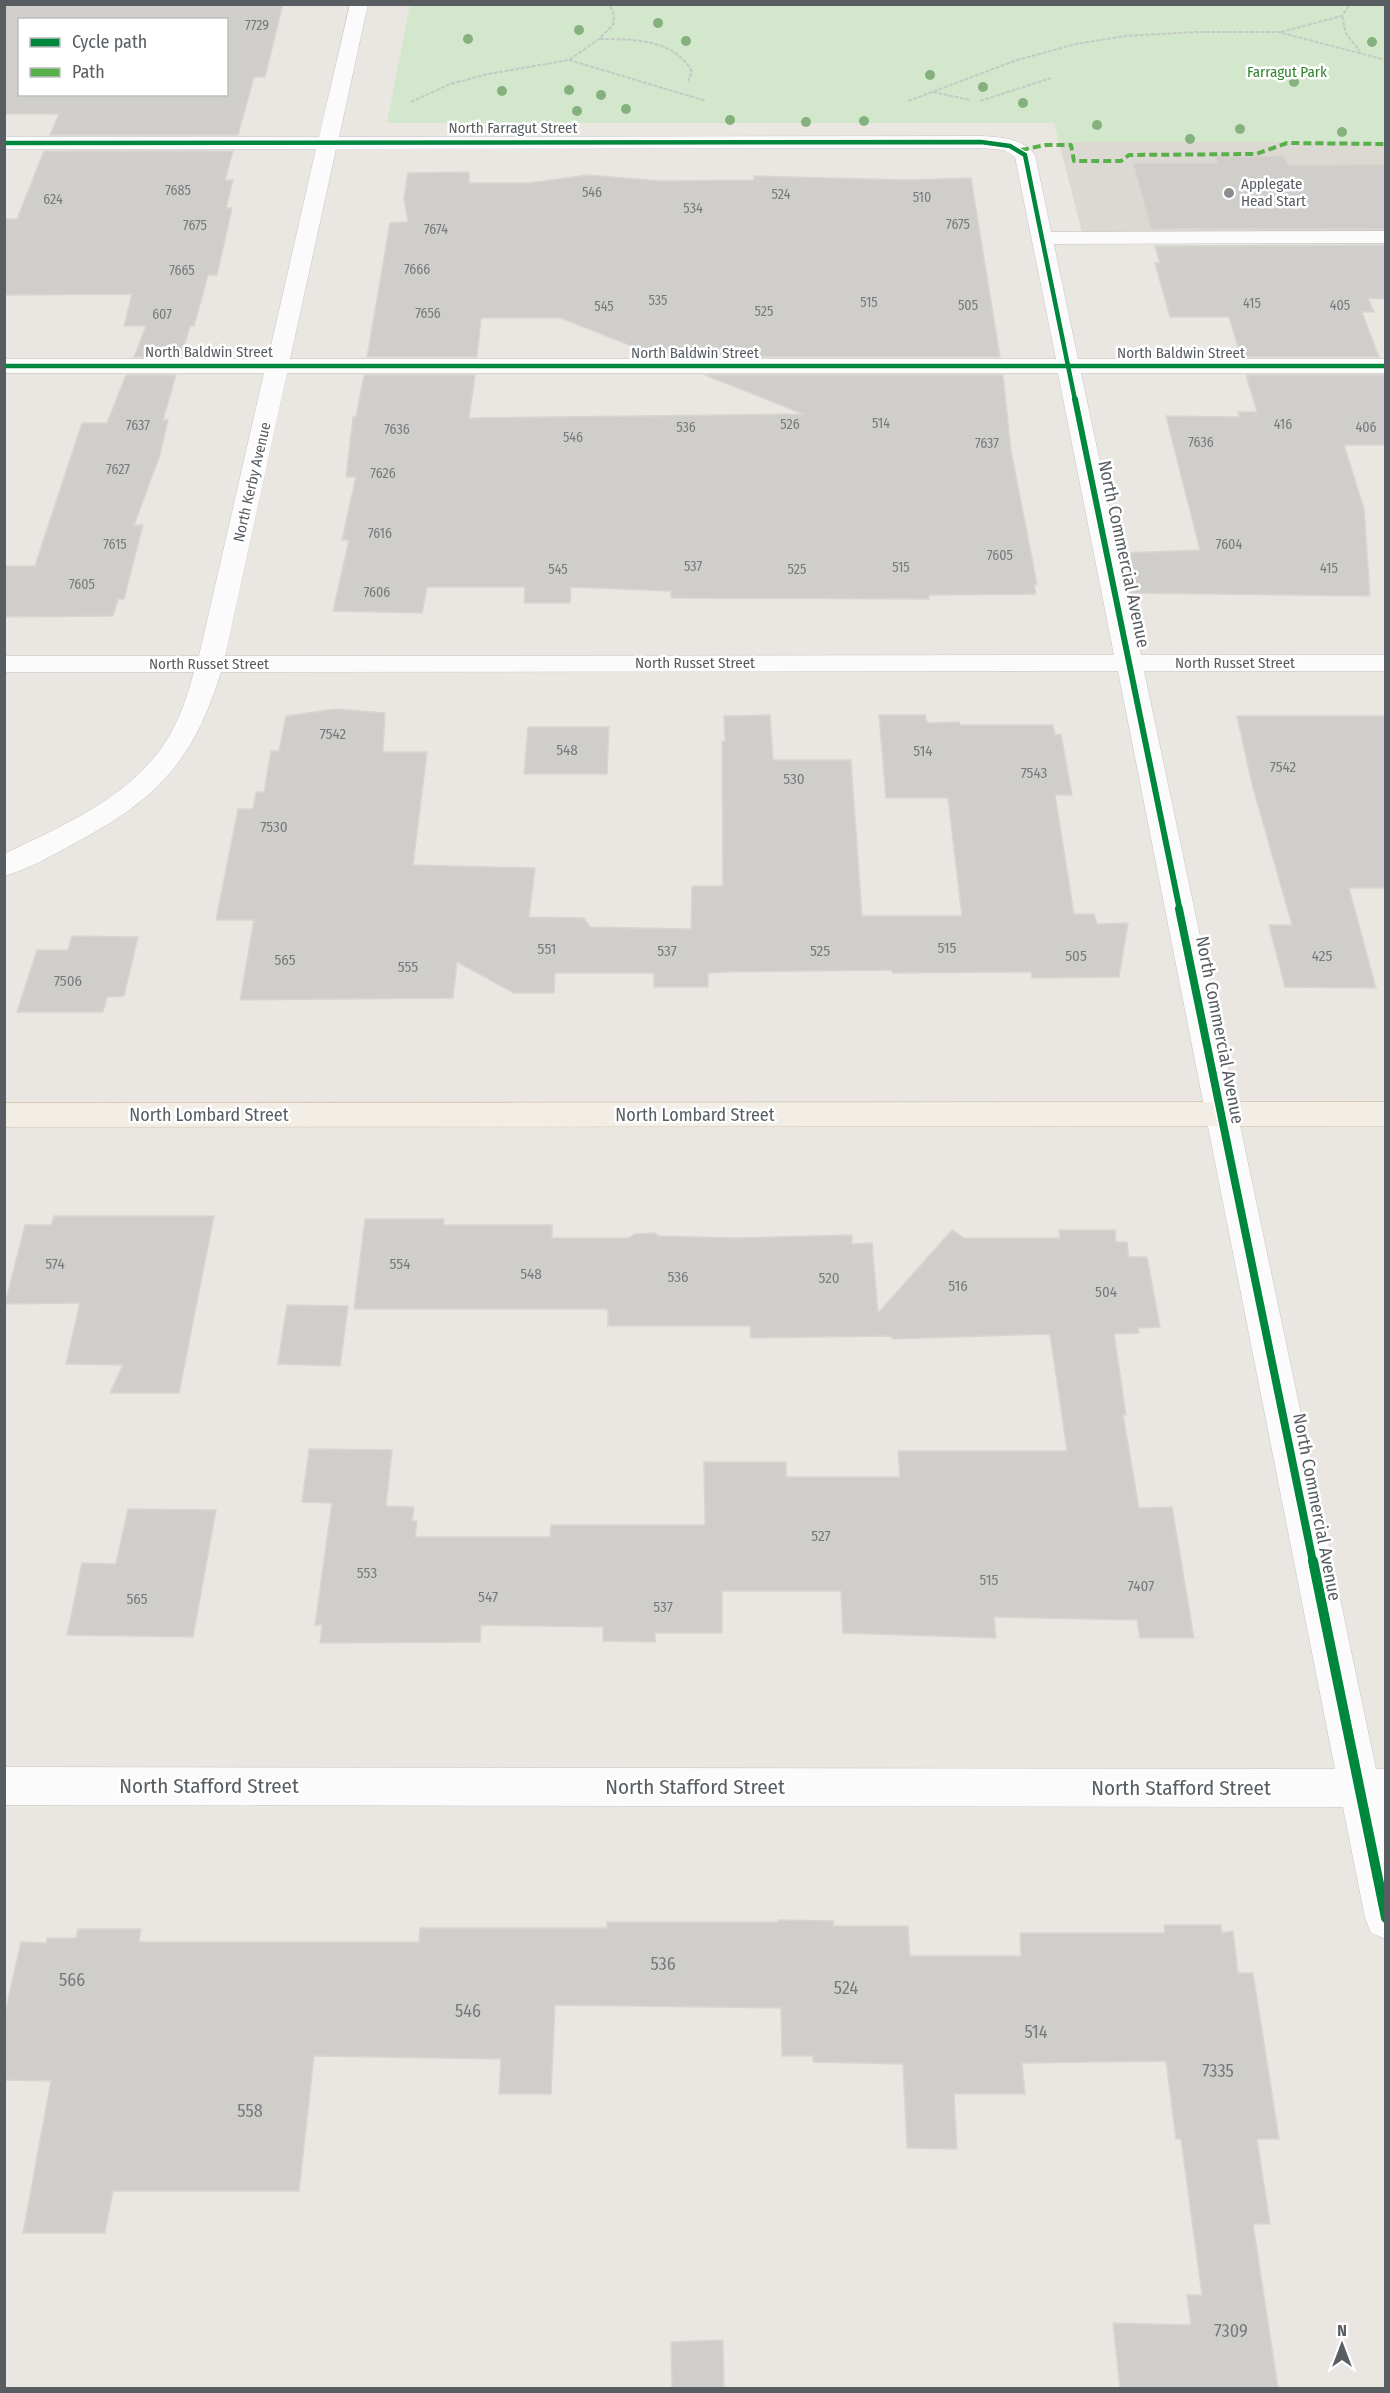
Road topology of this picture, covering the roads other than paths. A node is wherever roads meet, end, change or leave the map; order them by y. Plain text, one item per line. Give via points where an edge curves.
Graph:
1 (359, 4) edge
2 (328, 142) junction
3 (4, 143) edge
4 (1021, 150) joint
5 (1386, 237) edge
6 (1043, 238) junction
7 (4, 366) edge
8 (279, 366) junction
9 (1070, 366) junction
10 (1386, 366) edge
11 (1131, 663) junction
12 (1386, 663) edge
13 (4, 664) edge
14 (210, 664) junction
15 (4, 867) edge
16 (1386, 1114) edge
17 (4, 1115) edge
18 (1222, 1115) junction
19 (4, 1786) edge
20 (1372, 1788) edge
21 (1386, 1918) edge

1 - 2 street, North Kerby Avenue
2 - 3 street, North Farragut Street
2 - 4 street, North Farragut Street via 981,142
2 - 8 street, North Kerby Avenue
4 - 6 street, North Commercial Avenue via 1027,161
5 - 6 lane
6 - 9 street, North Commercial Avenue
7 - 8 street, North Baldwin Street
8 - 9 street, North Baldwin Street
8 - 14 street, North Kerby Avenue
9 - 10 street, North Baldwin Street
9 - 11 street, North Commercial Avenue
11 - 12 street, North Russet Street
11 - 14 street, North Russet Street
11 - 18 street, North Commercial Avenue
13 - 14 street, North Russet Street
14 - 15 street, North Kerby Avenue via 192,717 153,778 117,807 76,832
16 - 18 main road, North Lombard Street
17 - 18 main road, North Lombard Street
18 - 20 street, North Commercial Avenue
19 - 20 street, North Stafford Street
20 - 21 street, North Commercial Avenue

